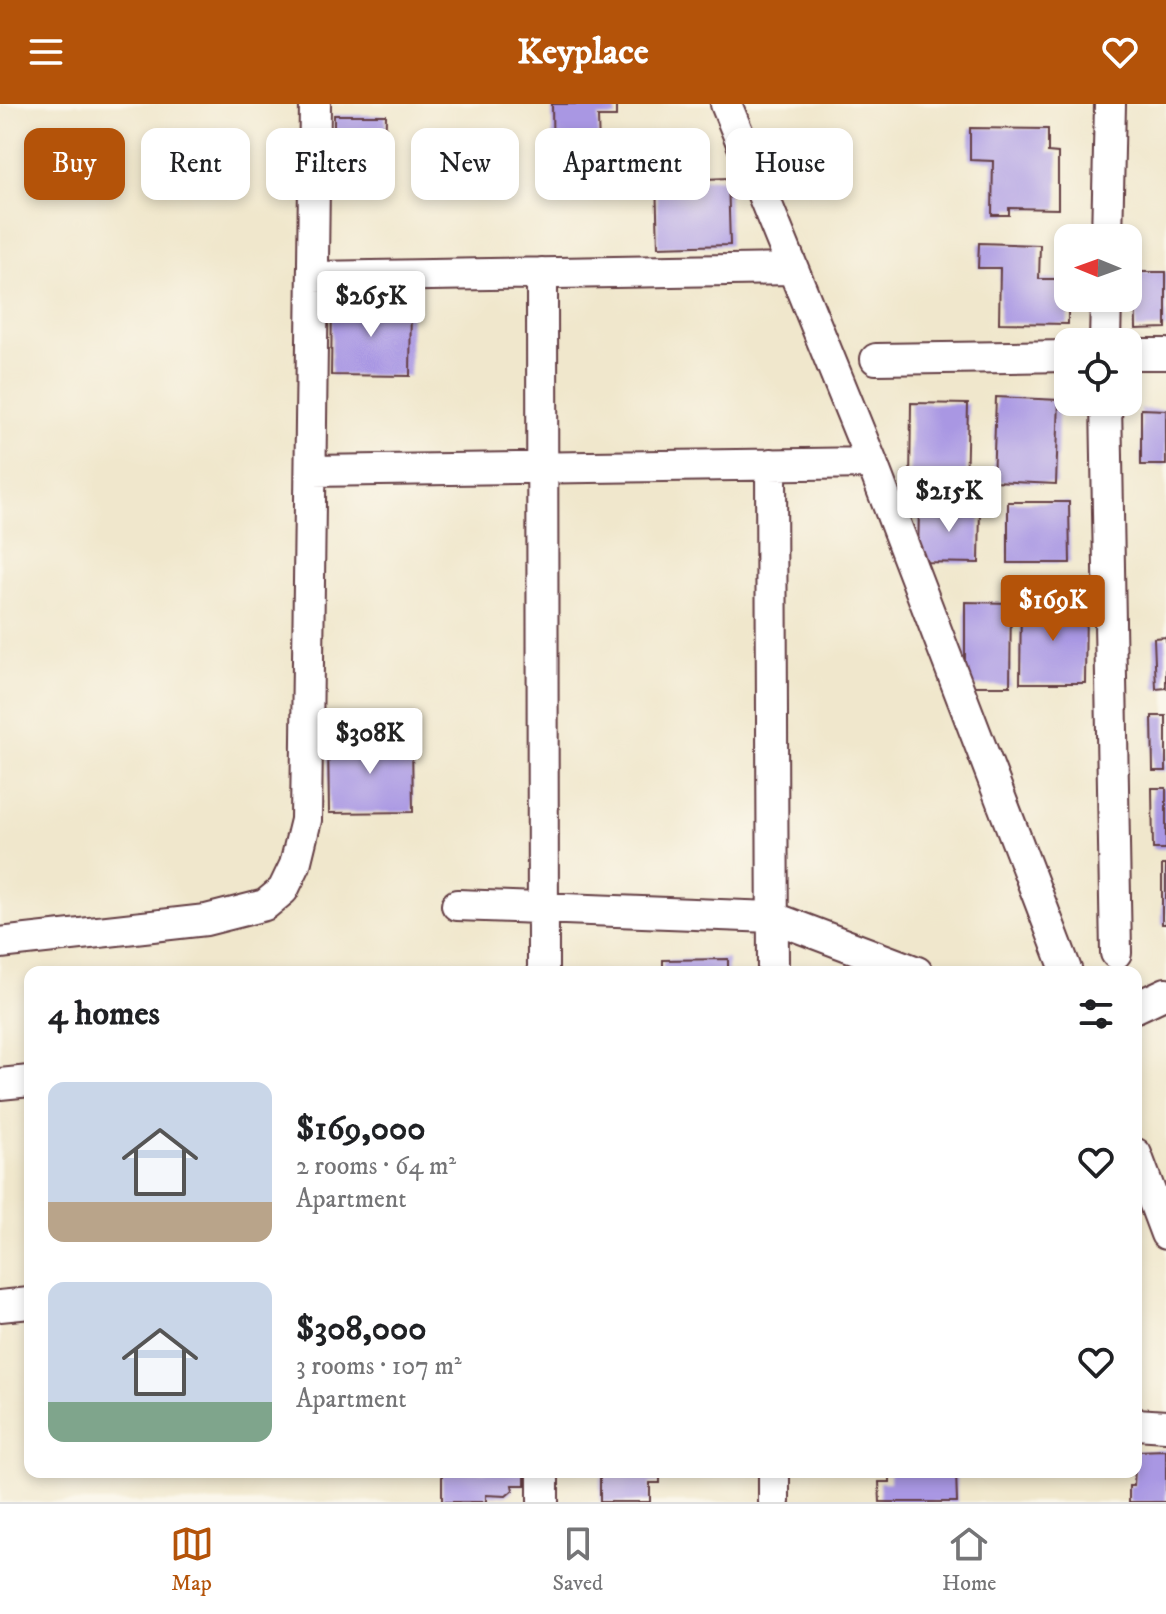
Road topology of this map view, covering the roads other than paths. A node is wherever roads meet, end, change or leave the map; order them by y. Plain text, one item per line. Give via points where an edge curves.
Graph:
1 (315, 104) edge
2 (726, 104) edge
3 (1110, 104) edge
4 (1107, 224) edge
5 (793, 269) junction
6 (542, 273) junction
7 (313, 277) junction
8 (1142, 354) edge
9 (1166, 354) edge
10 (1054, 356) edge
11 (876, 359) dead end
12 (1106, 416) edge
13 (872, 463) junction
14 (771, 464) junction
15 (542, 468) junction
16 (311, 471) junction
17 (457, 905) dead end
18 (543, 908) junction
19 (772, 917) junction
20 (0, 943) edge
21 (1116, 953) dead end
22 (543, 966) edge
23 (773, 966) edge
24 (901, 966) edge
25 (1065, 966) edge
26 (1166, 993) edge
27 (1142, 1004) edge
28 (24, 1082) edge
29 (0, 1084) edge
30 (1142, 1170) edge
31 (1166, 1234) edge
32 (24, 1304) edge
33 (0, 1306) edge
34 (1142, 1424) edge
35 (1166, 1426) edge
36 (543, 1478) edge
37 (774, 1478) edge
38 (543, 1502) edge
39 (774, 1502) edge

1 - 7 street
2 - 5 street
3 - 4 street
5 - 6 street
5 - 13 street
6 - 7 street
6 - 15 street
7 - 16 street
8 - 9 street
10 - 11 street
12 - 21 street
13 - 14 street
13 - 25 street
14 - 15 street
14 - 19 street
15 - 16 street
15 - 18 street
16 - 20 street via 306,820 283,890 265,905 206,920
17 - 18 street
18 - 19 street
18 - 22 street
19 - 23 street
19 - 24 street
26 - 27 street
28 - 29 street
30 - 31 street
32 - 33 street
34 - 35 street
36 - 38 street
37 - 39 street

